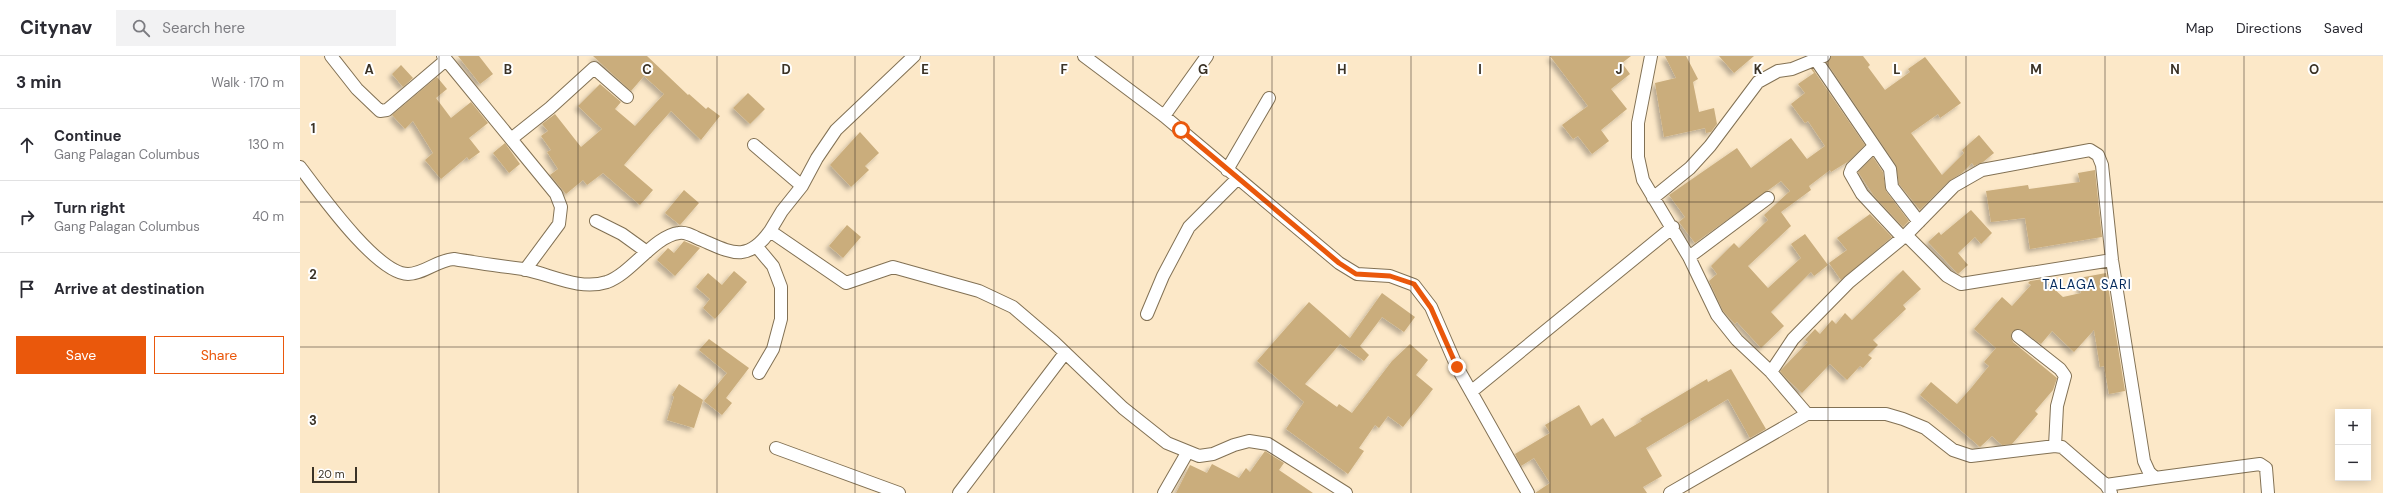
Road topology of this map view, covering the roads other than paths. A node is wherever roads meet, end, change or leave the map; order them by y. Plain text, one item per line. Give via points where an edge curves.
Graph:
1 (331, 56) edge
2 (914, 56) edge
3 (1084, 56) edge
4 (1207, 56) edge
5 (1651, 56) edge
6 (445, 58) edge
7 (1820, 58) edge
8 (627, 97) dead end
9 (1269, 98) dead end
10 (1164, 116) junction
11 (511, 139) junction
12 (754, 145) dead end
13 (1874, 146) junction
14 (300, 167) edge
15 (1227, 170) junction
16 (1238, 178) junction
17 (802, 186) junction
18 (1653, 198) junction
19 (1768, 198) dead end
20 (596, 221) dead end
21 (1919, 222) junction
22 (1673, 227) junction
23 (770, 232) junction
24 (1904, 237) junction
25 (757, 247) junction
26 (647, 252) junction
27 (1689, 257) junction
28 (2112, 260) junction
29 (525, 270) junction
30 (1147, 314) dead end
31 (2018, 336) dead end
32 (1065, 353) junction
33 (1772, 372) junction
34 (759, 373) dead end
35 (1472, 391) junction
36 (1807, 414) junction
37 (2055, 446) junction
38 (776, 448) dead end
39 (1187, 453) junction
40 (2155, 478) junction
41 (2108, 489) edge
42 (899, 493) edge
43 (959, 493) edge
44 (1164, 493) edge
45 (1346, 493) edge
46 (1528, 493) edge
47 (1670, 493) edge
48 (2268, 493) edge

1 - 6 street via 357,89 380,111 387,110
2 - 17 street via 836,130
3 - 10 street
4 - 10 street
5 - 18 street via 1638,123 1638,157 1643,180
6 - 11 street
7 - 13 street
7 - 18 street via 1792,69 1778,71 1758,82 1710,146 1690,168
8 - 11 street via 594,68
9 - 15 street
10 - 15 street
11 - 29 street via 556,194 561,207 559,224
12 - 17 street
13 - 21 street via 1890,169 1892,187
13 - 24 street via 1850,173 1862,194
14 - 29 street via 354,235 385,265 396,272 409,274 444,260 454,259
15 - 16 street
16 - 30 street via 1189,227 1163,276
16 - 35 street via 1339,263 1356,274 1390,276 1414,284 1431,308 1447,348
17 - 23 street via 782,211
18 - 22 street
19 - 27 street
20 - 26 street via 622,234
21 - 24 street
21 - 28 street via 1954,186 1982,170 2090,150 2098,155 2102,165
22 - 27 street
22 - 35 street
23 - 25 street
23 - 32 street via 846,283 893,267 979,291 1013,307
24 - 28 street via 1947,276 1961,284
24 - 33 street via 1849,282 1793,339
25 - 26 street via 751,252 741,253 686,233 678,233
25 - 34 street via 773,266 781,287 781,319 773,349
26 - 29 street via 621,275 606,282 585,284
27 - 33 street via 1717,315 1737,340
28 - 40 street via 2144,461
31 - 37 street via 2060,369 2065,376 2057,406
32 - 39 street via 1154,434
32 - 43 street
33 - 36 street
35 - 46 street
36 - 37 street via 1886,414 1925,428 1953,450 1971,456
36 - 47 street
37 - 41 street via 2071,453
38 - 42 street
39 - 44 street
39 - 45 street via 1199,456 1213,454 1234,444 1249,441 1264,443
40 - 41 street
40 - 48 street via 2260,464 2266,468

